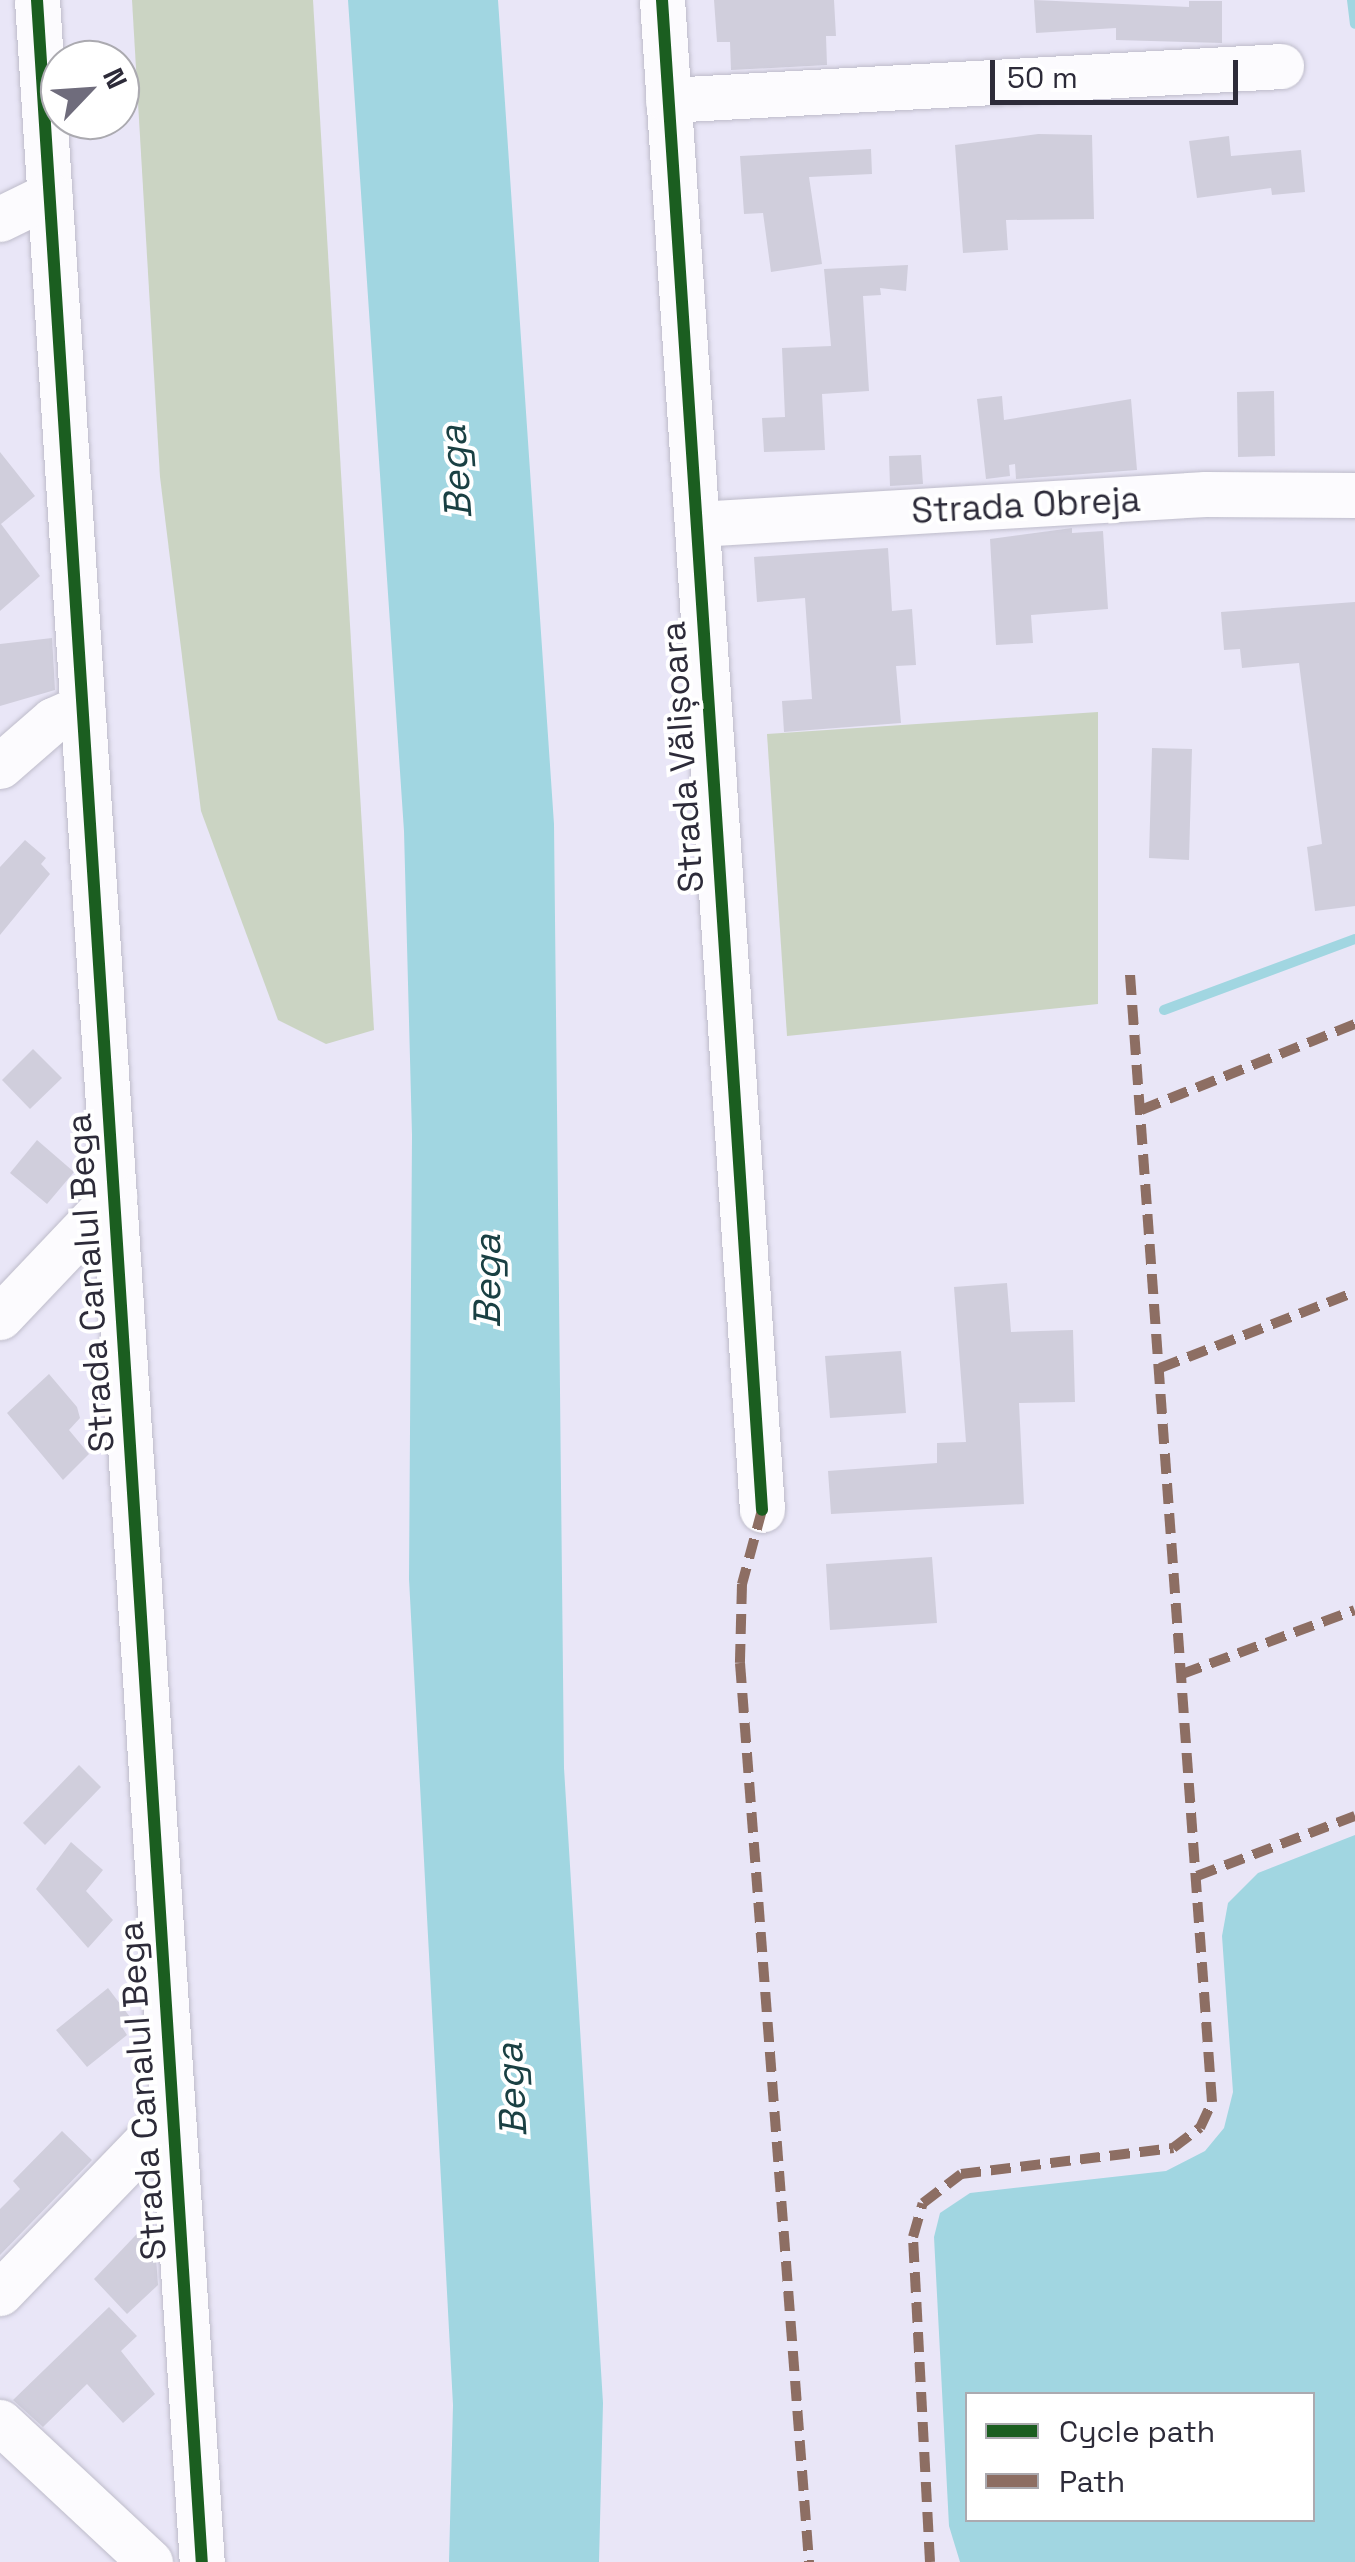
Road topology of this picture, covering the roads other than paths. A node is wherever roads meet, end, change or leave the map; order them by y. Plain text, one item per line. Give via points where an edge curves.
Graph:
1 (37, 0) edge
2 (662, 0) edge
3 (1281, 66) dead end
4 (668, 100) junction
5 (49, 195) junction
6 (0, 219) edge
7 (1355, 495) edge
8 (697, 524) junction
9 (82, 707) junction
10 (0, 766) edge
11 (114, 1198) junction
12 (0, 1317) edge
13 (762, 1510) dead end
14 (174, 2114) junction
15 (0, 2292) edge
16 (0, 2422) edge
17 (150, 2562) edge
18 (202, 2562) edge

1 - 5 street, Strada Canalul Bega
2 - 4 street, Strada Vălișoara
3 - 4 street
4 - 8 street, Strada Vălișoara
5 - 6 street
5 - 9 street, Strada Canalul Bega
7 - 8 street, Strada Obreja via 1205,494
8 - 13 street, Strada Vălișoara
9 - 10 street via 53,720
9 - 11 street, Strada Canalul Bega
11 - 12 street
11 - 14 street, Strada Canalul Bega
14 - 15 street
14 - 18 street, Strada Canalul Bega
16 - 17 street

